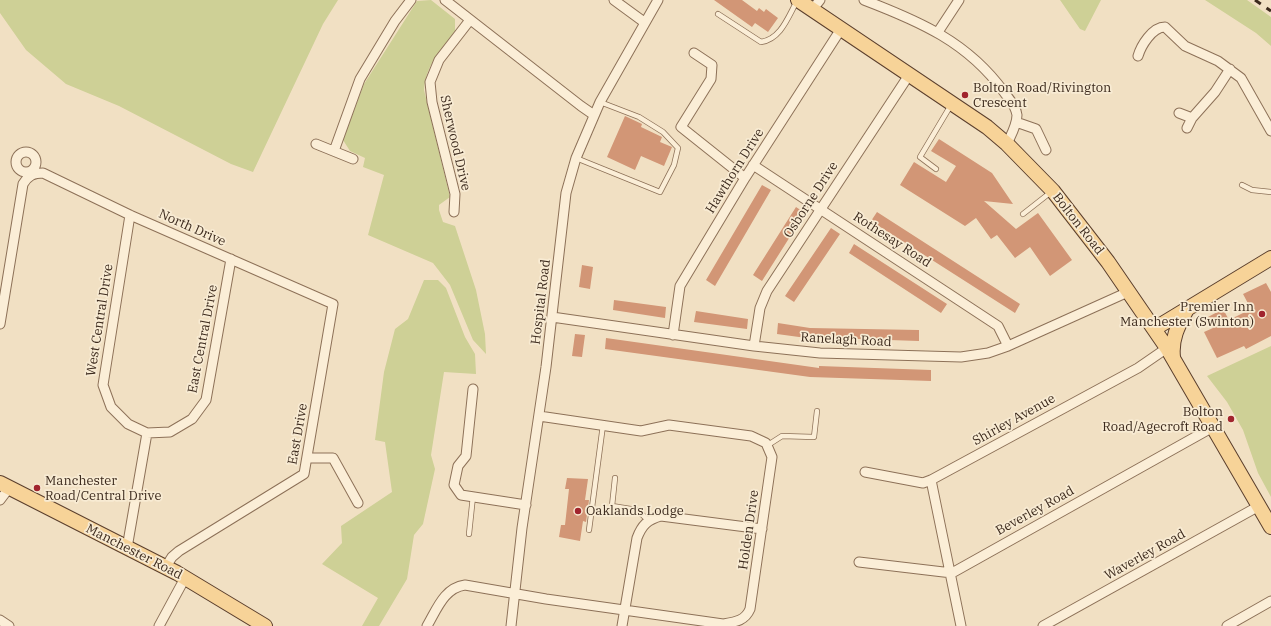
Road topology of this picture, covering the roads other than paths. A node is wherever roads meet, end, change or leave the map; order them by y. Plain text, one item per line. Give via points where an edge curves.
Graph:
1 (411, 0) edge
2 (445, 0) edge
3 (614, 0) edge
4 (658, 0) edge
5 (798, 0) edge
6 (864, 0) edge
7 (959, 0) edge
8 (816, 5) edge
9 (718, 14) dead end
10 (470, 20) junction
11 (644, 22) junction
12 (841, 29) junction
13 (938, 32) junction
14 (694, 53) dead end
15 (1138, 56) dead end
16 (1230, 69) junction
17 (909, 75) junction
18 (600, 102) junction
19 (952, 103) junction
20 (1180, 113) dead end
21 (594, 115) junction
22 (1192, 118) junction
23 (1016, 122) junction
24 (1187, 128) dead end
25 (1271, 131) edge
26 (316, 144) dead end
27 (1007, 144) junction
28 (1046, 150) dead end
29 (334, 151) junction
30 (576, 158) junction
31 (353, 159) dead end
32 (753, 165) junction
33 (936, 169) dead end
34 (745, 178) junction
35 (1242, 185) dead end
36 (1052, 191) junction
37 (1271, 192) edge
38 (821, 209) junction
39 (454, 212) dead end
40 (1023, 214) dead end
41 (130, 215) junction
42 (1271, 258) edge
43 (231, 259) junction
44 (1128, 292) junction
45 (333, 304) joint
46 (1190, 307) junction
47 (552, 317) junction
48 (0, 324) edge
49 (1152, 325) junction
50 (673, 335) junction
51 (754, 346) junction
52 (1008, 346) junction
53 (1170, 353) junction
54 (473, 389) dead end
55 (817, 411) dead end
56 (539, 416) junction
57 (603, 425) junction
58 (1213, 427) junction
59 (147, 433) junction
60 (768, 445) junction
61 (307, 458) junction
62 (865, 472) dead end
63 (616, 478) dead end
64 (932, 480) junction
65 (5, 486) edge
66 (473, 496) junction
67 (0, 500) edge
68 (358, 503) dead end
69 (526, 505) junction
70 (1259, 506) junction
71 (648, 520) junction
72 (1270, 524) edge
73 (762, 529) junction
74 (589, 530) dead end
75 (469, 534) dead end
76 (127, 548) junction
77 (859, 562) dead end
78 (165, 568) junction
79 (952, 573) junction
80 (185, 578) junction
81 (515, 593) junction
82 (1271, 601) edge
83 (625, 610) junction
84 (0, 620) edge
85 (723, 625) edge
86 (10, 626) edge
87 (159, 626) edge
88 (265, 626) edge
89 (427, 626) edge
90 (510, 626) edge
91 (622, 626) edge
92 (961, 626) edge
93 (1043, 626) edge
94 (1227, 626) edge

1 - 29 street via 395,20 360,79
2 - 10 street
3 - 11 street
4 - 11 street, Hospital Road
5 - 8 main road, Bolton Road
5 - 9 lane via 779,33 768,41 761,42
6 - 13 street via 913,19
7 - 13 street
8 - 12 main road, Bolton Road
10 - 21 street
10 - 39 street, Sherwood Drive via 439,60 430,82 432,102 455,194
11 - 18 street, Hospital Road
12 - 17 main road, Bolton Road
12 - 32 street, Hawthorn Drive
13 - 23 street via 968,53 994,79 1016,109
14 - 34 street via 712,65 711,79 681,127
15 - 16 street via 1146,40 1157,30 1165,27 1185,46 1218,60
16 - 22 street via 1215,92
16 - 25 street via 1241,78
17 - 19 main road, Bolton Road
17 - 38 street, Osborne Drive
18 - 21 street, Hospital Road
18 - 30 lane via 639,117 663,132 678,148 674,165 660,192
19 - 27 main road, Bolton Road
19 - 33 lane via 920,157
20 - 22 street
21 - 30 street, Hospital Road
22 - 24 street
23 - 27 street
23 - 28 street via 1036,129
26 - 29 street
27 - 36 main road, Bolton Road
29 - 31 street
30 - 47 street, Hospital Road via 566,192
32 - 34 street, Hawthorn Drive
32 - 38 street, Rothesay Road
34 - 50 street, Hawthorn Drive via 680,286
35 - 37 lane via 1252,190
36 - 40 lane
36 - 44 main road, Bolton Road via 1108,262
38 - 51 street, Osborne Drive via 767,291 760,308
38 - 52 street, Rothesay Road via 998,326
41 - 43 street, North Drive
41 - 48 street, North Drive via 43,174 30,173 23,184
41 - 59 street, West Central Drive via 103,385 111,408 128,424
42 - 46 main road
43 - 45 street, North Drive
43 - 59 street, East Central Drive via 206,400 192,420 170,432
44 - 49 main road, Bolton Road
44 - 52 street, Ranelagh Road
45 - 61 street, East Drive
46 - 49 main road
46 - 53 main road via 1176,331
47 - 50 street, Ranelagh Road
47 - 56 street, Hospital Road
49 - 53 main road, Bolton Road
50 - 51 street, Ranelagh Road
51 - 52 street, Ranelagh Road via 820,353 961,357 988,353
53 - 58 main road, Bolton Road
53 - 64 street, Shirley Avenue
54 - 66 street via 466,456 458,466 454,485 461,495
55 - 60 lane via 814,437 782,436
56 - 57 street
56 - 69 street, Hospital Road
57 - 60 street via 641,431 669,425 751,436
57 - 74 lane
58 - 70 main road, Bolton Road
58 - 79 street, Beverley Road
59 - 76 street
60 - 73 street, Holden Drive via 772,457
61 - 68 street via 333,458
61 - 78 street, East Drive via 304,474 179,551
62 - 64 street, Shirley Avenue via 923,482
63 - 71 lane via 612,506 637,510
64 - 79 street
65 - 67 street
65 - 76 main road, Manchester Road
66 - 69 street
66 - 75 lane
69 - 81 street, Hospital Road
70 - 72 main road, Bolton Road
70 - 93 street, Waverley Road
71 - 73 street via 661,516
71 - 83 street via 641,527 637,538
73 - 85 street, Holden Drive via 748,615 740,621
76 - 78 main road, Manchester Road
77 - 79 street
78 - 80 main road, Manchester Road
79 - 92 street
80 - 87 street
80 - 88 main road, Manchester Road
81 - 83 street, Holden Drive
81 - 89 street, Holden Drive via 465,585 453,588 446,594
81 - 90 street, Hospital Road
82 - 94 street
83 - 85 street, Holden Drive
83 - 91 street
84 - 86 street

